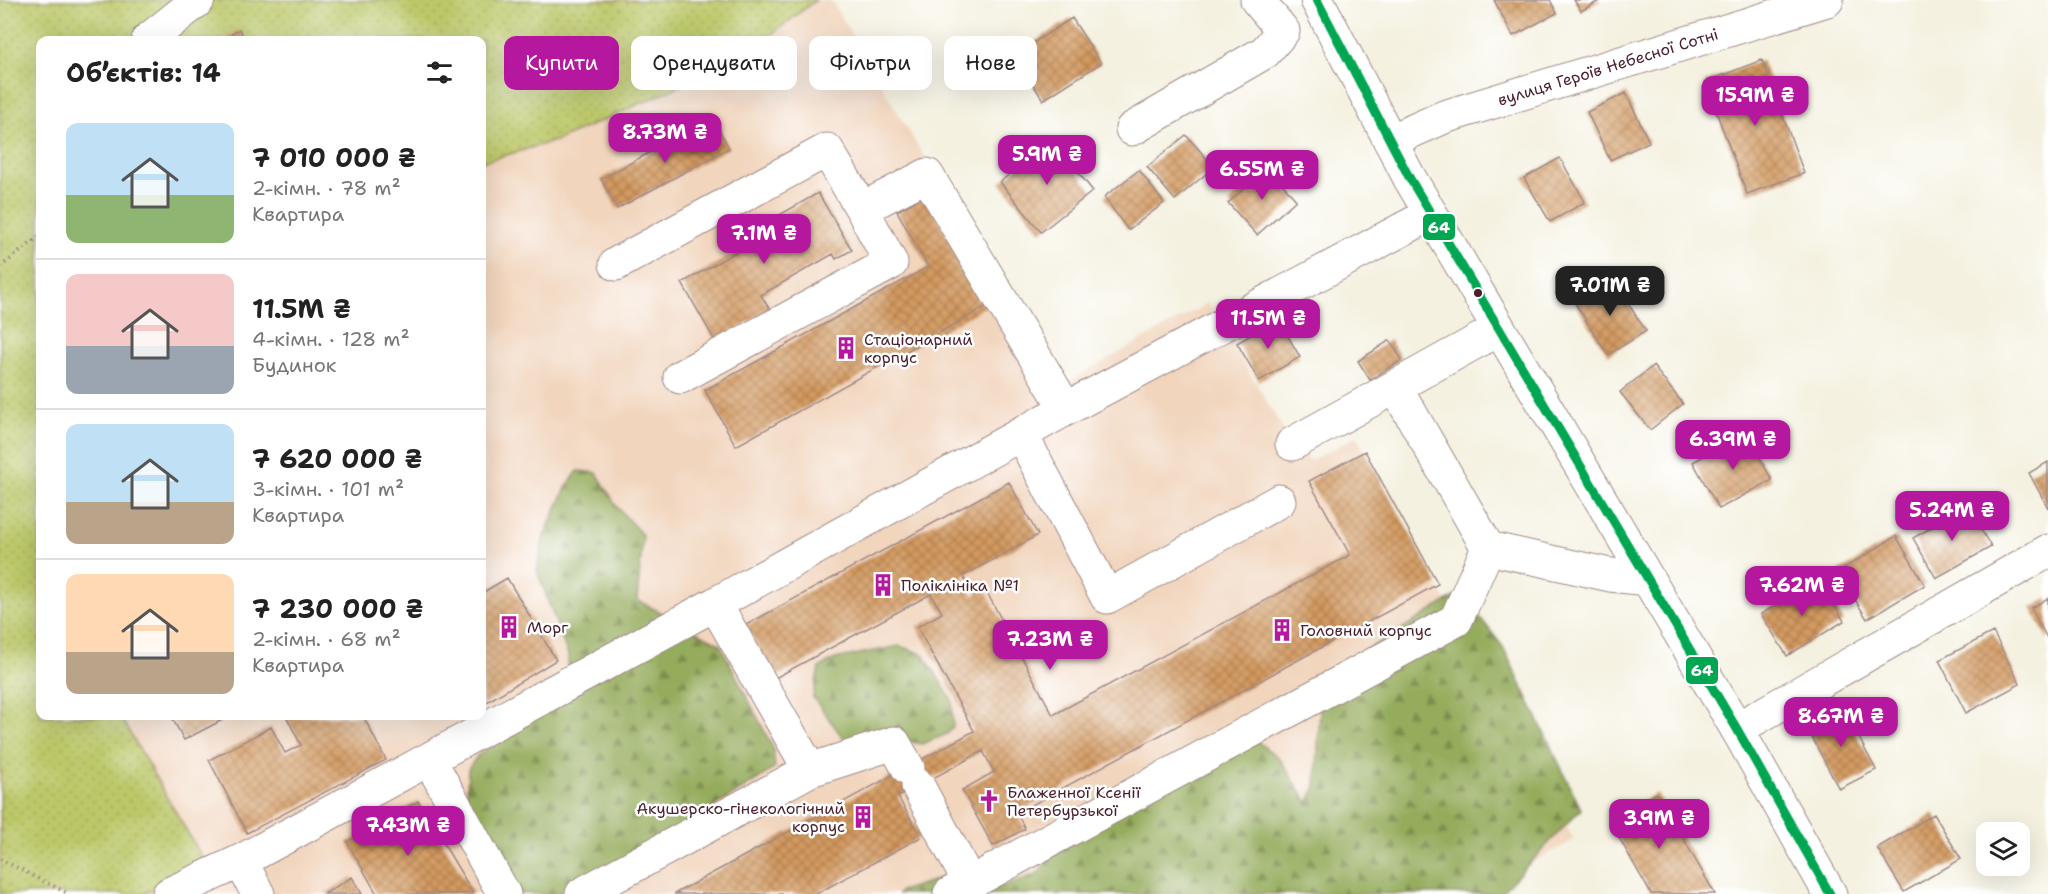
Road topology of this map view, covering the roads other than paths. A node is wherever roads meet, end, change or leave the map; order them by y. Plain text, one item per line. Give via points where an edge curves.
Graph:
1 (198, 0) edge
2 (1257, 0) edge
3 (1317, 0) edge
4 (1820, 1) edge
5 (153, 36) edge
6 (1132, 129) dead end
7 (1390, 141) junction
8 (862, 209) junction
9 (1431, 214) junction
10 (616, 264) dead end
11 (1499, 329) junction
12 (680, 377) dead end
13 (1396, 388) junction
14 (1066, 409) junction
15 (1021, 434) junction
16 (1292, 444) dead end
17 (1279, 501) dead end
18 (1488, 548) junction
19 (2048, 551) edge
20 (1648, 579) junction
21 (714, 604) junction
22 (1737, 729) junction
23 (429, 759) junction
24 (810, 770) junction
25 (241, 861) junction
26 (960, 889) edge
27 (169, 894) edge
28 (258, 894) edge
29 (504, 894) edge
30 (582, 894) edge
31 (1830, 894) edge

1 - 5 main road
2 - 6 main road via 1283,31 1265,52
3 - 7 main road
4 - 7 main road, вулиця Героїв Небесної Сотні via 1444,117
7 - 9 main road
8 - 10 main road via 827,150
8 - 12 main road via 891,263
8 - 14 main road via 927,175
9 - 11 main road
9 - 14 main road
11 - 13 main road
11 - 20 main road
13 - 16 main road
13 - 18 main road
14 - 15 main road
15 - 17 main road via 1107,597
15 - 21 main road
18 - 20 main road via 1610,575
18 - 26 main road via 1456,620
19 - 22 main road
20 - 22 main road
21 - 23 main road
21 - 24 main road
22 - 31 main road
23 - 25 main road
23 - 29 main road
24 - 26 main road via 894,743 913,777
24 - 30 main road
25 - 27 main road
25 - 28 main road

